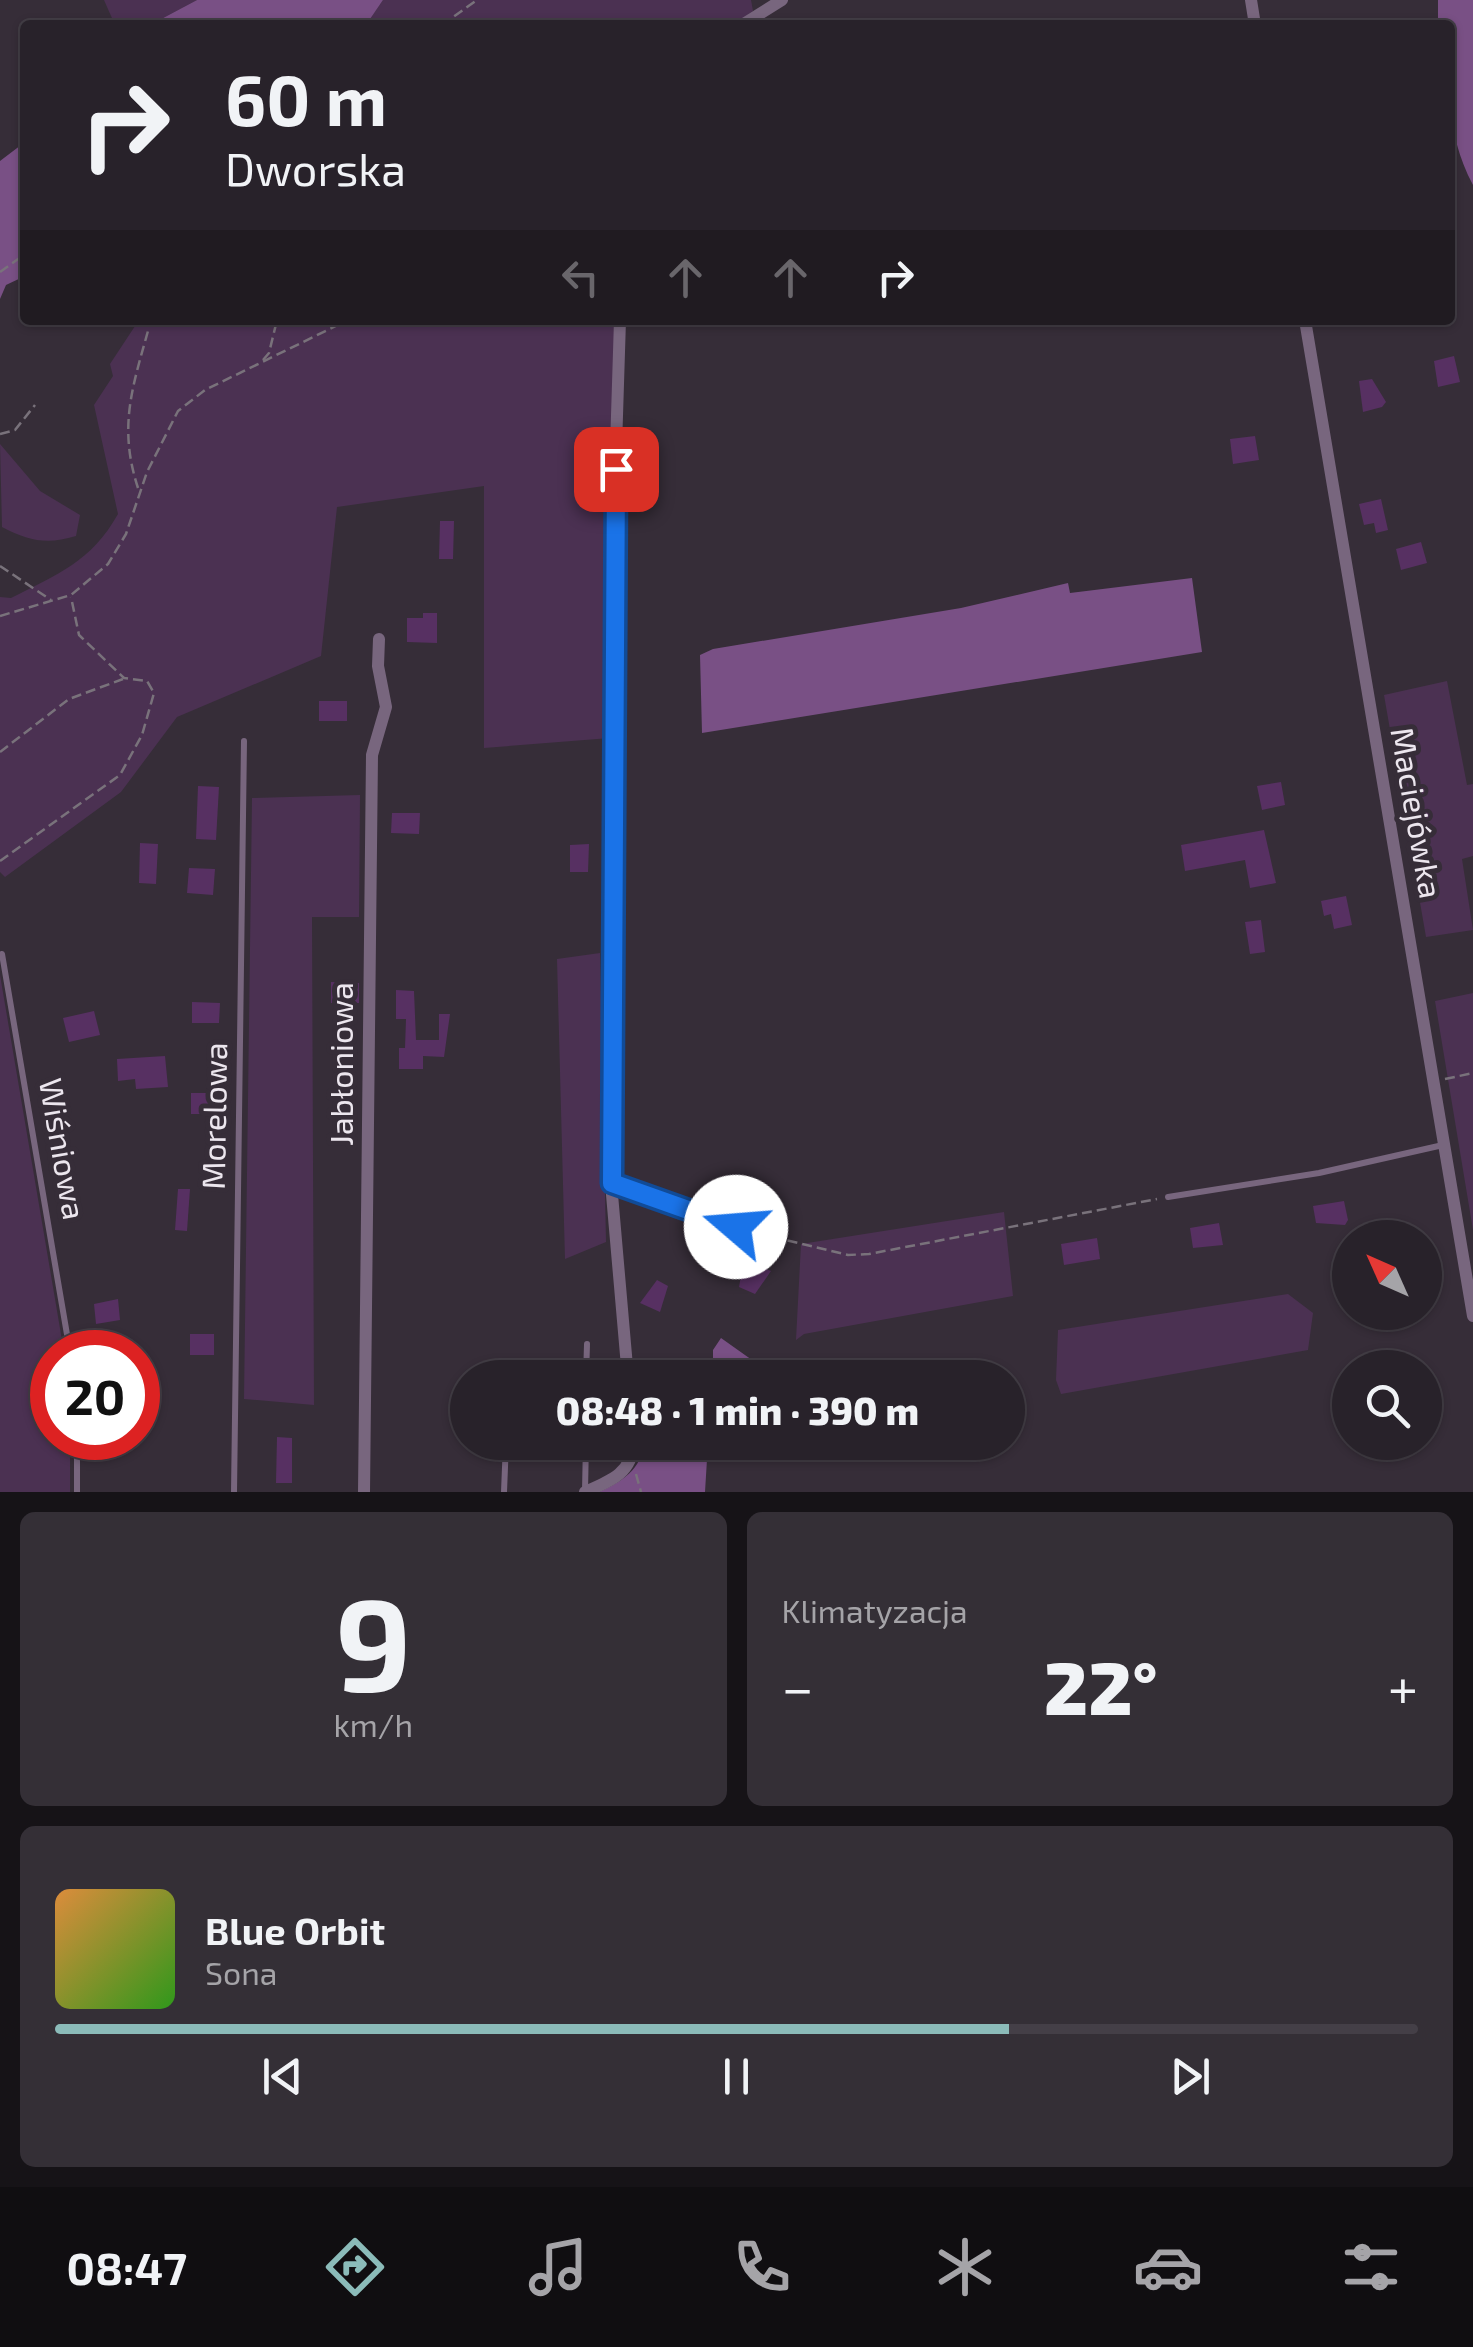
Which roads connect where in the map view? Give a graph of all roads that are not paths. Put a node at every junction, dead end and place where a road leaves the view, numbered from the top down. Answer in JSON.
{"nodes":[{"id":1,"x":782,"y":0,"type":"edge"},
{"id":2,"x":750,"y":20,"type":"edge"},
{"id":3,"x":620,"y":325,"type":"edge"},
{"id":4,"x":1306,"y":325,"type":"edge"},
{"id":5,"x":379,"y":639,"type":"dead end"},
{"id":6,"x":244,"y":741,"type":"dead end"},
{"id":7,"x":2,"y":954,"type":"edge"},
{"id":8,"x":1444,"y":1145,"type":"junction"},
{"id":9,"x":612,"y":1183,"type":"junction"},
{"id":10,"x":1168,"y":1196,"type":"road end"},
{"id":11,"x":764,"y":1234,"type":"road end"},
{"id":12,"x":1473,"y":1316,"type":"edge"},
{"id":13,"x":66,"y":1330,"type":"edge"},
{"id":14,"x":587,"y":1344,"type":"dead end"},
{"id":15,"x":587,"y":1360,"type":"edge"},
{"id":16,"x":627,"y":1360,"type":"edge"},
{"id":17,"x":77,"y":1460,"type":"edge"},
{"id":18,"x":505,"y":1460,"type":"edge"},
{"id":19,"x":586,"y":1460,"type":"edge"},
{"id":20,"x":631,"y":1460,"type":"edge"},
{"id":21,"x":77,"y":1492,"type":"edge"},
{"id":22,"x":234,"y":1492,"type":"edge"},
{"id":23,"x":364,"y":1492,"type":"edge"},
{"id":24,"x":504,"y":1492,"type":"edge"},
{"id":25,"x":585,"y":1492,"type":"edge"}],
"edges":[{"from":1,"to":2,"type":"street"},
{"from":3,"to":9,"type":"street"},
{"from":4,"to":8,"type":"street","name":"Maciejówka"},
{"from":5,"to":23,"type":"street","name":"Jabłoniowa"},
{"from":6,"to":22,"type":"lane","name":"Morelowa"},
{"from":7,"to":13,"type":"lane","name":"Wiśniowa"},
{"from":8,"to":10,"type":"lane"},
{"from":8,"to":12,"type":"street","name":"Maciejówka"},
{"from":9,"to":11,"type":"lane"},
{"from":9,"to":16,"type":"street"},
{"from":14,"to":15,"type":"lane"},
{"from":17,"to":21,"type":"lane"},
{"from":18,"to":24,"type":"lane"},
{"from":19,"to":25,"type":"lane"},
{"from":20,"to":25,"type":"street"}]}
